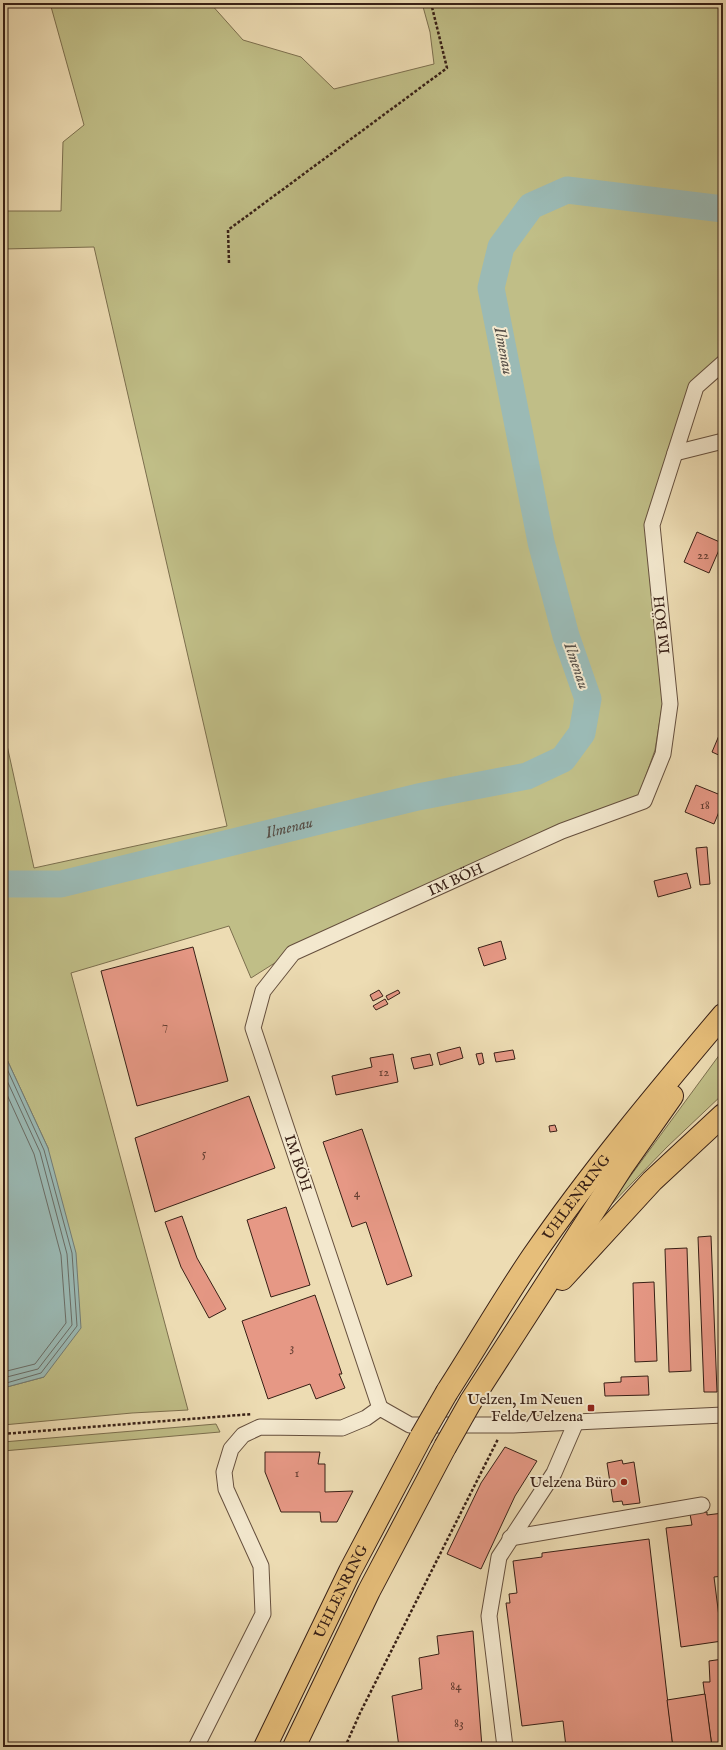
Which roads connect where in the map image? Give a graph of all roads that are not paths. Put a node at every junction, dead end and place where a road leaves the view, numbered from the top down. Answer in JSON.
{"nodes":[{"id":1,"x":723,"y":363,"type":"edge"},
{"id":2,"x":723,"y":441,"type":"edge"},
{"id":3,"x":675,"y":453,"type":"junction"},
{"id":4,"x":723,"y":1015,"type":"edge"},
{"id":5,"x":723,"y":1024,"type":"edge"},
{"id":6,"x":723,"y":1115,"type":"edge"},
{"id":7,"x":493,"y":1364,"type":"junction"},
{"id":8,"x":385,"y":1411,"type":"junction"},
{"id":9,"x":723,"y":1415,"type":"edge"},
{"id":10,"x":576,"y":1422,"type":"junction"},
{"id":11,"x":702,"y":1505,"type":"dead end"},
{"id":12,"x":510,"y":1538,"type":"junction"},
{"id":13,"x":196,"y":1747,"type":"edge"},
{"id":14,"x":265,"y":1747,"type":"edge"},
{"id":15,"x":294,"y":1747,"type":"edge"},
{"id":16,"x":505,"y":1747,"type":"edge"}],
"edges":[{"from":1,"to":3,"type":"street","name":"IM BÖH"},
{"from":2,"to":3,"type":"street"},
{"from":3,"to":8,"type":"street","name":"IM BÖH"},
{"from":4,"to":14,"type":"highway","name":"UHLENRING","bridge":true},
{"from":5,"to":7,"type":"highway"},
{"from":6,"to":7,"type":"highway"},
{"from":7,"to":15,"type":"highway","name":"UHLENRING","bridge":true},
{"from":8,"to":10,"type":"street"},
{"from":8,"to":13,"type":"street"},
{"from":9,"to":10,"type":"street"},
{"from":10,"to":12,"type":"street"},
{"from":11,"to":12,"type":"street"},
{"from":12,"to":16,"type":"street"}]}
